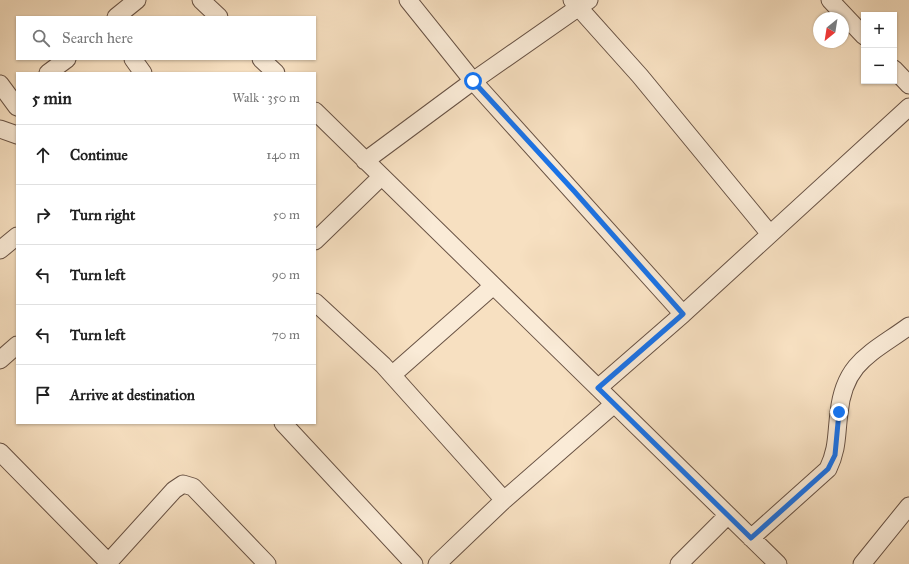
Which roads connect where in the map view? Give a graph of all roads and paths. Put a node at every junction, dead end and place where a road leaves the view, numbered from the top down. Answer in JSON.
{"nodes":[{"id":1,"x":137,"y":0,"type":"edge"},
{"id":2,"x":201,"y":0,"type":"edge"},
{"id":3,"x":408,"y":0,"type":"edge"},
{"id":4,"x":830,"y":0,"type":"edge"},
{"id":5,"x":580,"y":3,"type":"edge"},
{"id":6,"x":117,"y":16,"type":"edge"},
{"id":7,"x":217,"y":16,"type":"edge"},
{"id":8,"x":861,"y":33,"type":"edge"},
{"id":9,"x":65,"y":60,"type":"edge"},
{"id":10,"x":134,"y":60,"type":"edge"},
{"id":11,"x":262,"y":60,"type":"edge"},
{"id":12,"x":49,"y":72,"type":"edge"},
{"id":13,"x":142,"y":72,"type":"edge"},
{"id":14,"x":275,"y":72,"type":"edge"},
{"id":15,"x":473,"y":81,"type":"junction"},
{"id":16,"x":0,"y":84,"type":"edge"},
{"id":17,"x":12,"y":103,"type":"edge"},
{"id":18,"x":909,"y":107,"type":"edge"},
{"id":19,"x":316,"y":113,"type":"edge"},
{"id":20,"x":0,"y":129,"type":"edge"},
{"id":21,"x":16,"y":135,"type":"edge"},
{"id":22,"x":365,"y":161,"type":"junction"},
{"id":23,"x":381,"y":177,"type":"junction"},
{"id":24,"x":770,"y":234,"type":"junction"},
{"id":25,"x":16,"y":237,"type":"edge"},
{"id":26,"x":316,"y":240,"type":"edge"},
{"id":27,"x":0,"y":250,"type":"edge"},
{"id":28,"x":493,"y":286,"type":"junction"},
{"id":29,"x":316,"y":303,"type":"edge"},
{"id":30,"x":683,"y":314,"type":"junction"},
{"id":31,"x":909,"y":326,"type":"edge"},
{"id":32,"x":16,"y":346,"type":"edge"},
{"id":33,"x":0,"y":360,"type":"edge"},
{"id":34,"x":392,"y":375,"type":"junction"},
{"id":35,"x":598,"y":388,"type":"junction"},
{"id":36,"x":614,"y":404,"type":"junction"},
{"id":37,"x":284,"y":424,"type":"edge"},
{"id":38,"x":0,"y":452,"type":"edge"},
{"id":39,"x":504,"y":500,"type":"junction"},
{"id":40,"x":909,"y":506,"type":"edge"},
{"id":41,"x":728,"y":515,"type":"junction"},
{"id":42,"x":751,"y":538,"type":"junction"},
{"id":43,"x":108,"y":564,"type":"edge"},
{"id":44,"x":267,"y":564,"type":"edge"},
{"id":45,"x":414,"y":564,"type":"edge"},
{"id":46,"x":437,"y":564,"type":"edge"},
{"id":47,"x":679,"y":564,"type":"edge"},
{"id":48,"x":778,"y":564,"type":"edge"},
{"id":49,"x":862,"y":564,"type":"edge"}],
"edges":[{"from":1,"to":6,"type":"street"},
{"from":2,"to":7,"type":"street"},
{"from":3,"to":15,"type":"street"},
{"from":4,"to":8,"type":"street"},
{"from":5,"to":15,"type":"street"},
{"from":5,"to":24,"type":"street"},
{"from":9,"to":12,"type":"street"},
{"from":10,"to":13,"type":"street"},
{"from":11,"to":14,"type":"street"},
{"from":15,"to":22,"type":"street"},
{"from":15,"to":30,"type":"street"},
{"from":16,"to":17,"type":"street"},
{"from":18,"to":24,"type":"street"},
{"from":19,"to":22,"type":"street"},
{"from":20,"to":21,"type":"street"},
{"from":22,"to":23,"type":"street"},
{"from":23,"to":26,"type":"street"},
{"from":23,"to":28,"type":"street"},
{"from":24,"to":30,"type":"street"},
{"from":25,"to":27,"type":"street"},
{"from":28,"to":34,"type":"street"},
{"from":28,"to":35,"type":"street"},
{"from":29,"to":34,"type":"street"},
{"from":30,"to":35,"type":"street"},
{"from":31,"to":42,"type":"street"},
{"from":32,"to":33,"type":"street"},
{"from":34,"to":39,"type":"street"},
{"from":35,"to":36,"type":"street"},
{"from":36,"to":39,"type":"street"},
{"from":36,"to":41,"type":"street"},
{"from":37,"to":45,"type":"street"},
{"from":38,"to":43,"type":"street"},
{"from":39,"to":46,"type":"street"},
{"from":40,"to":49,"type":"street"},
{"from":41,"to":42,"type":"street"},
{"from":41,"to":47,"type":"street"},
{"from":42,"to":48,"type":"street"},
{"from":43,"to":44,"type":"street"}]}
